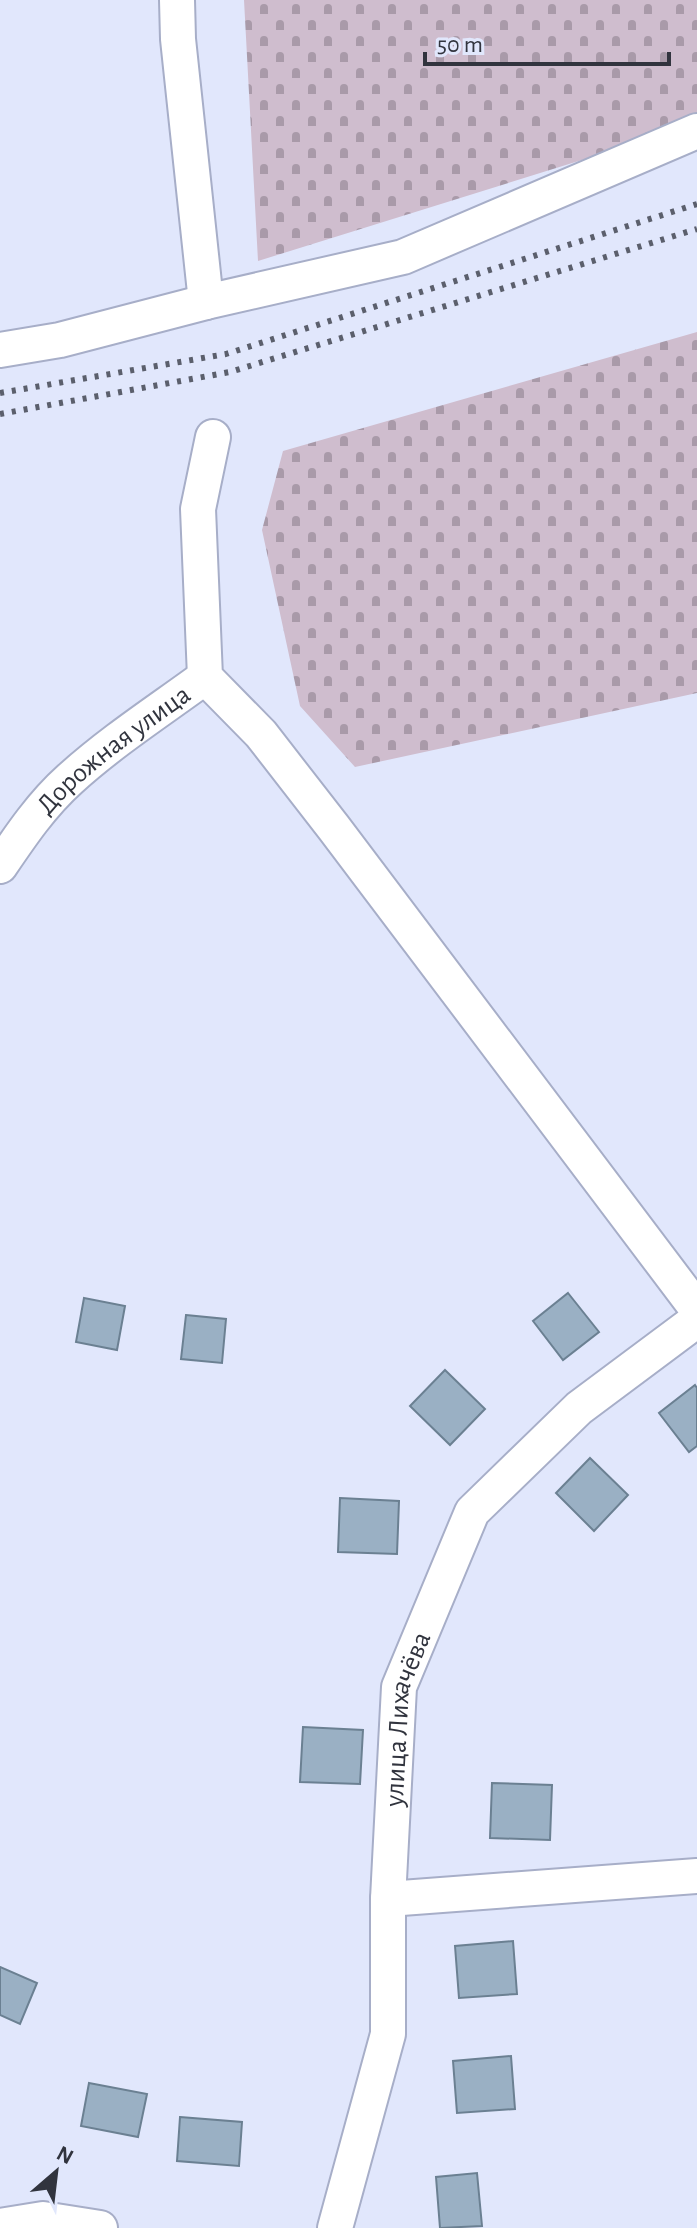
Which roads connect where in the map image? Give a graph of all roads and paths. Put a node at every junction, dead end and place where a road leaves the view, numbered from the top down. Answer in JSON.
{"nodes":[{"id":1,"x":177,"y":0,"type":"edge"},
{"id":2,"x":697,"y":131,"type":"edge"},
{"id":3,"x":206,"y":302,"type":"junction"},
{"id":4,"x":0,"y":350,"type":"edge"},
{"id":5,"x":213,"y":437,"type":"dead end"},
{"id":6,"x":205,"y":677,"type":"junction"},
{"id":7,"x":0,"y":866,"type":"edge"},
{"id":8,"x":697,"y":1309,"type":"edge"},
{"id":9,"x":697,"y":1320,"type":"edge"},
{"id":10,"x":697,"y":1876,"type":"edge"},
{"id":11,"x":388,"y":1899,"type":"junction"},
{"id":12,"x":0,"y":2226,"type":"edge"},
{"id":13,"x":100,"y":2228,"type":"edge"},
{"id":14,"x":335,"y":2228,"type":"edge"}],
"edges":[{"from":1,"to":3,"type":"street"},
{"from":2,"to":3,"type":"street"},
{"from":3,"to":4,"type":"street"},
{"from":5,"to":6,"type":"street"},
{"from":6,"to":7,"type":"street","name":"Дорожная улица"},
{"from":6,"to":8,"type":"street"},
{"from":9,"to":11,"type":"street","name":"улица Лихачёва"},
{"from":10,"to":11,"type":"street"},
{"from":11,"to":14,"type":"street","name":"улица Лихачёва"},
{"from":12,"to":13,"type":"street"}]}
